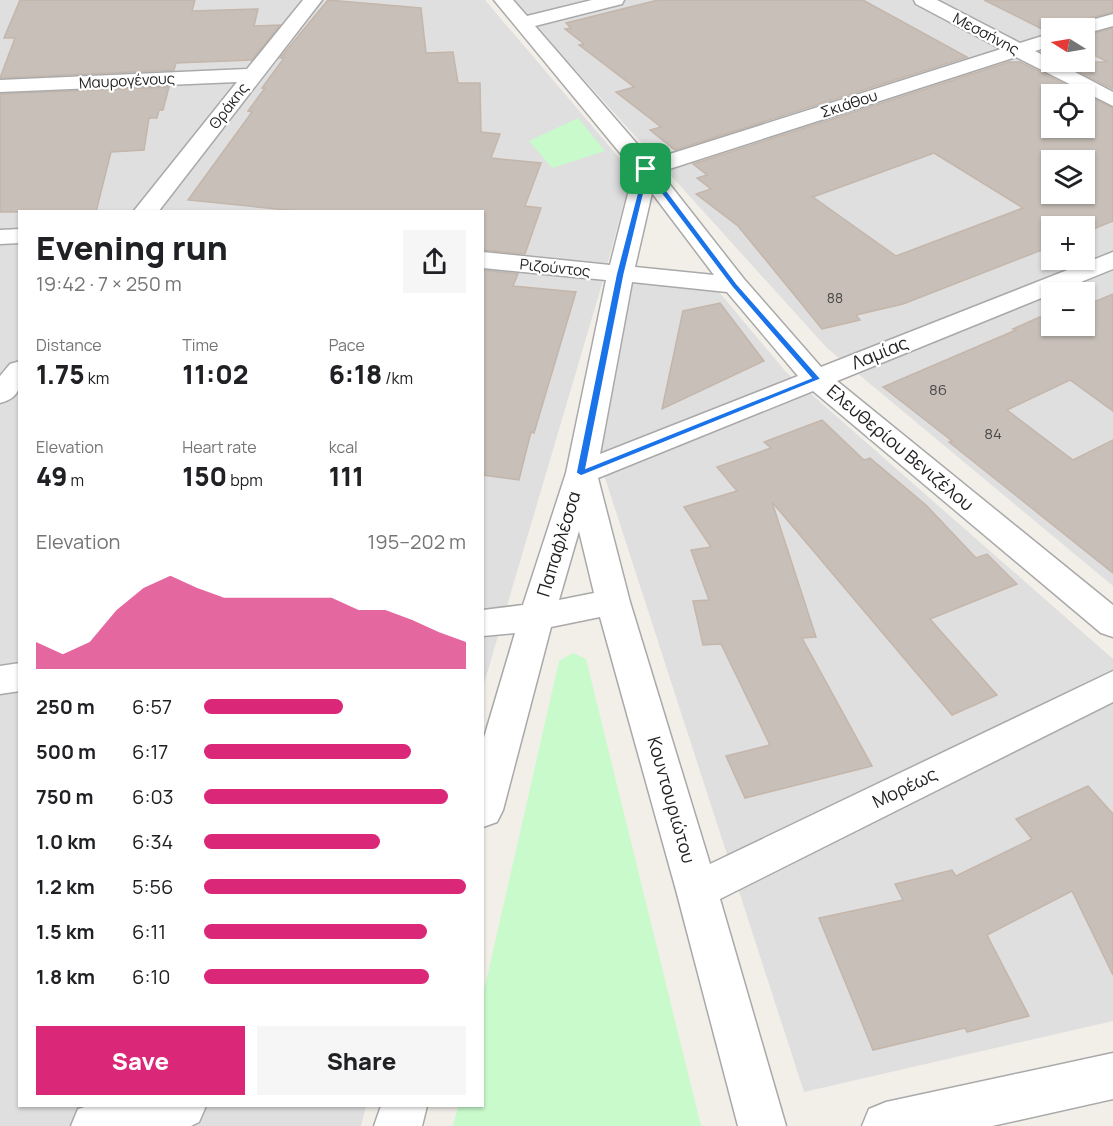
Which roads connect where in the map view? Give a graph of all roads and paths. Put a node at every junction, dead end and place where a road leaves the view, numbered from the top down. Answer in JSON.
{"nodes":[{"id":1,"x":313,"y":0,"type":"edge"},
{"id":2,"x":503,"y":0,"type":"edge"},
{"id":3,"x":615,"y":0,"type":"edge"},
{"id":4,"x":922,"y":0,"type":"edge"},
{"id":5,"x":1113,"y":20,"type":"edge"},
{"id":6,"x":523,"y":23,"type":"junction"},
{"id":7,"x":1095,"y":25,"type":"edge"},
{"id":8,"x":1041,"y":42,"type":"edge"},
{"id":9,"x":1016,"y":50,"type":"junction"},
{"id":10,"x":254,"y":75,"type":"junction"},
{"id":11,"x":0,"y":86,"type":"edge"},
{"id":12,"x":1113,"y":100,"type":"edge"},
{"id":13,"x":646,"y":169,"type":"junction"},
{"id":14,"x":147,"y":210,"type":"edge"},
{"id":15,"x":18,"y":236,"type":"edge"},
{"id":16,"x":0,"y":237,"type":"edge"},
{"id":17,"x":484,"y":260,"type":"edge"},
{"id":18,"x":1113,"y":260,"type":"edge"},
{"id":19,"x":620,"y":275,"type":"junction"},
{"id":20,"x":735,"y":285,"type":"junction"},
{"id":21,"x":18,"y":372,"type":"edge"},
{"id":22,"x":816,"y":379,"type":"junction"},
{"id":23,"x":0,"y":394,"type":"edge"},
{"id":24,"x":581,"y":473,"type":"junction"},
{"id":25,"x":613,"y":602,"type":"junction"},
{"id":26,"x":537,"y":617,"type":"junction"},
{"id":27,"x":484,"y":623,"type":"edge"},
{"id":28,"x":1113,"y":624,"type":"edge"},
{"id":29,"x":1113,"y":685,"type":"edge"},
{"id":30,"x":484,"y":806,"type":"edge"},
{"id":31,"x":697,"y":890,"type":"junction"},
{"id":32,"x":1113,"y":1076,"type":"edge"},
{"id":33,"x":179,"y":1107,"type":"edge"},
{"id":34,"x":404,"y":1107,"type":"edge"},
{"id":35,"x":95,"y":1126,"type":"edge"},
{"id":36,"x":398,"y":1126,"type":"edge"},
{"id":37,"x":762,"y":1126,"type":"edge"},
{"id":38,"x":886,"y":1126,"type":"edge"}],
"edges":[{"from":1,"to":10,"type":"street","name":"Θράκης"},
{"from":2,"to":6,"type":"street","name":"Ελευθερίου Βενιζέλου"},
{"from":3,"to":6,"type":"street"},
{"from":4,"to":9,"type":"street","name":"Μεσσήνης"},
{"from":5,"to":7,"type":"street"},
{"from":6,"to":13,"type":"street","name":"Ελευθερίου Βενιζέλου"},
{"from":8,"to":9,"type":"street","name":"Σκιάθου"},
{"from":9,"to":12,"type":"street","name":"Μεσσήνης"},
{"from":9,"to":13,"type":"street","name":"Σκιάθου"},
{"from":10,"to":11,"type":"street","name":"Μαυρογένους"},
{"from":10,"to":14,"type":"street","name":"Θράκης"},
{"from":13,"to":19,"type":"street","name":"Παπαφλέσσα"},
{"from":13,"to":20,"type":"street","name":"Ελευθερίου Βενιζέλου"},
{"from":15,"to":16,"type":"street"},
{"from":17,"to":19,"type":"street","name":"Ριζούντος"},
{"from":18,"to":22,"type":"street","name":"Λαμίας"},
{"from":19,"to":20,"type":"street","name":"Ριζούντος"},
{"from":19,"to":24,"type":"street","name":"Παπαφλέσσα"},
{"from":20,"to":22,"type":"street","name":"Ελευθερίου Βενιζέλου"},
{"from":21,"to":23,"type":"street"},
{"from":22,"to":24,"type":"street","name":"Λαμίας"},
{"from":22,"to":28,"type":"street","name":"Ελευθερίου Βενιζέλου"},
{"from":24,"to":25,"type":"street","name":"Κουντουριώτου"},
{"from":24,"to":26,"type":"street","name":"Παπαφλέσσα"},
{"from":25,"to":26,"type":"street"},
{"from":25,"to":31,"type":"street","name":"Κουντουριώτου"},
{"from":26,"to":27,"type":"street"},
{"from":26,"to":30,"type":"street","name":"Παπαφλέσσα"},
{"from":29,"to":31,"type":"street","name":"Μορέως"},
{"from":31,"to":37,"type":"street","name":"Κουντουριώτου"},
{"from":32,"to":38,"type":"street"},
{"from":33,"to":35,"type":"street"},
{"from":34,"to":36,"type":"street"}]}
